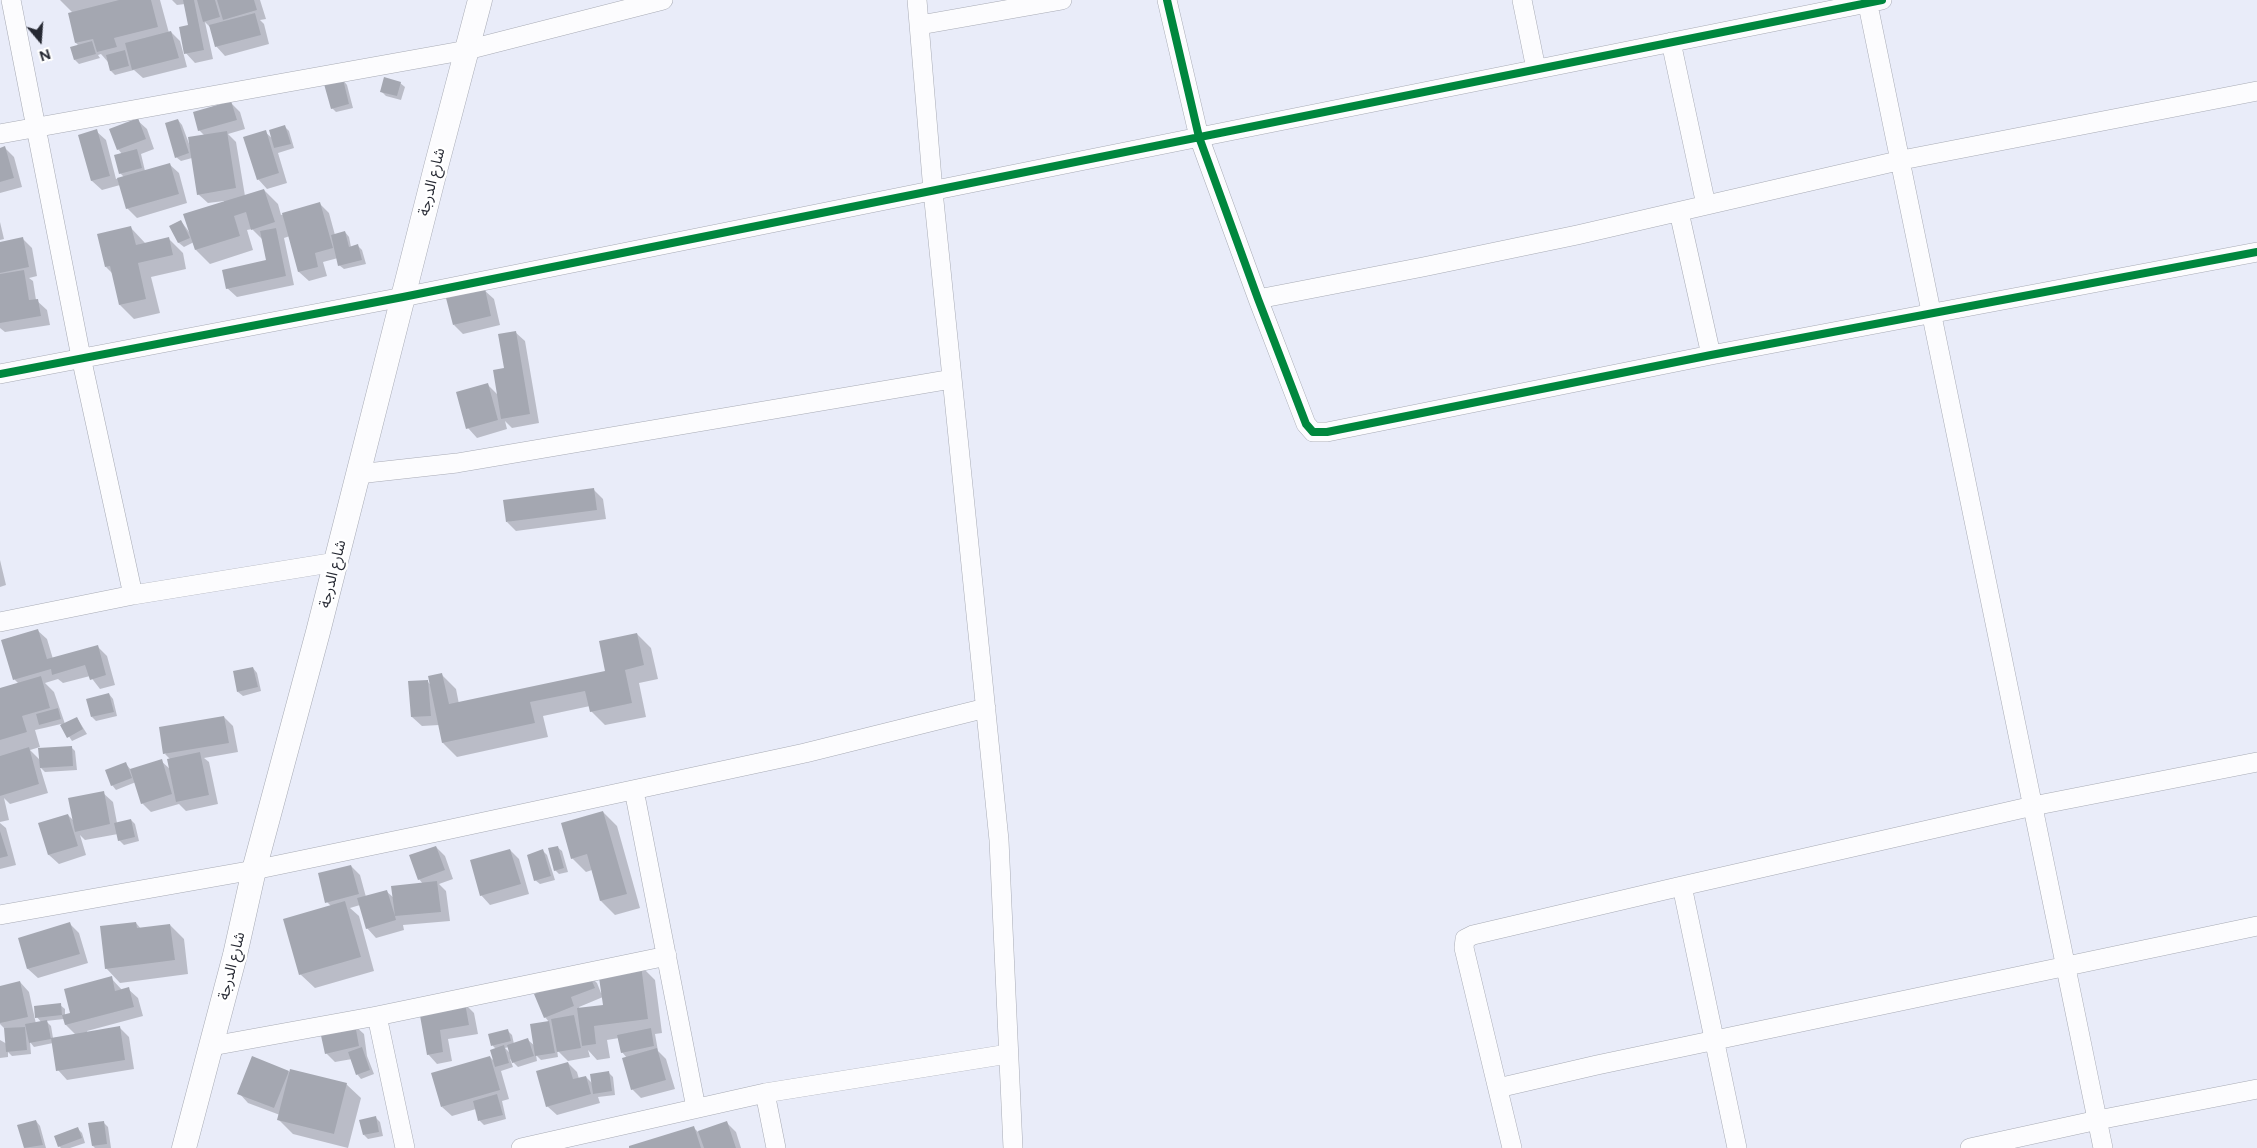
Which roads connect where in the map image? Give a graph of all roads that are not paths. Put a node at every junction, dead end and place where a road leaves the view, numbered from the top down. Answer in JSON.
{"nodes":[{"id":1,"x":11,"y":0,"type":"edge"},
{"id":2,"x":480,"y":0,"type":"edge"},
{"id":3,"x":663,"y":0,"type":"edge"},
{"id":4,"x":917,"y":0,"type":"edge"},
{"id":5,"x":1062,"y":0,"type":"edge"},
{"id":6,"x":1167,"y":0,"type":"edge"},
{"id":7,"x":1522,"y":0,"type":"edge"},
{"id":8,"x":1873,"y":1,"type":"edge"},
{"id":9,"x":920,"y":25,"type":"junction"},
{"id":10,"x":1670,"y":42,"type":"junction"},
{"id":11,"x":467,"y":50,"type":"junction"},
{"id":12,"x":1536,"y":70,"type":"junction"},
{"id":13,"x":2257,"y":91,"type":"edge"},
{"id":14,"x":37,"y":126,"type":"junction"},
{"id":15,"x":0,"y":134,"type":"edge"},
{"id":16,"x":1199,"y":137,"type":"junction"},
{"id":17,"x":1902,"y":160,"type":"junction"},
{"id":18,"x":933,"y":191,"type":"junction"},
{"id":19,"x":1706,"y":205,"type":"junction"},
{"id":20,"x":1679,"y":212,"type":"junction"},
{"id":21,"x":2257,"y":252,"type":"edge"},
{"id":22,"x":403,"y":297,"type":"junction"},
{"id":23,"x":1258,"y":299,"type":"junction"},
{"id":24,"x":1932,"y":314,"type":"junction"},
{"id":25,"x":1711,"y":355,"type":"junction"},
{"id":26,"x":81,"y":357,"type":"junction"},
{"id":27,"x":0,"y":374,"type":"edge"},
{"id":28,"x":952,"y":378,"type":"junction"},
{"id":29,"x":358,"y":474,"type":"junction"},
{"id":30,"x":336,"y":562,"type":"junction"},
{"id":31,"x":133,"y":595,"type":"junction"},
{"id":32,"x":0,"y":622,"type":"edge"},
{"id":33,"x":986,"y":708,"type":"junction"},
{"id":34,"x":2257,"y":762,"type":"edge"},
{"id":35,"x":634,"y":790,"type":"junction"},
{"id":36,"x":2033,"y":806,"type":"junction"},
{"id":37,"x":254,"y":870,"type":"junction"},
{"id":38,"x":1682,"y":886,"type":"junction"},
{"id":39,"x":0,"y":915,"type":"edge"},
{"id":40,"x":2257,"y":926,"type":"edge"},
{"id":41,"x":668,"y":956,"type":"junction"},
{"id":42,"x":2065,"y":966,"type":"junction"},
{"id":43,"x":377,"y":1016,"type":"junction"},
{"id":44,"x":1713,"y":1040,"type":"junction"},
{"id":45,"x":212,"y":1046,"type":"junction"},
{"id":46,"x":1008,"y":1054,"type":"junction"},
{"id":47,"x":1498,"y":1088,"type":"junction"},
{"id":48,"x":2257,"y":1089,"type":"edge"},
{"id":49,"x":765,"y":1093,"type":"junction"},
{"id":50,"x":696,"y":1108,"type":"junction"},
{"id":51,"x":2098,"y":1120,"type":"junction"},
{"id":52,"x":184,"y":1148,"type":"edge"},
{"id":53,"x":405,"y":1148,"type":"edge"},
{"id":54,"x":521,"y":1148,"type":"edge"},
{"id":55,"x":776,"y":1148,"type":"edge"},
{"id":56,"x":1013,"y":1148,"type":"edge"},
{"id":57,"x":1512,"y":1148,"type":"edge"},
{"id":58,"x":1738,"y":1148,"type":"edge"},
{"id":59,"x":1970,"y":1148,"type":"edge"},
{"id":60,"x":2103,"y":1148,"type":"edge"}],
"edges":[{"from":1,"to":14,"type":"street"},
{"from":2,"to":11,"type":"street","name":"شارع الدرجة"},
{"from":3,"to":11,"type":"street"},
{"from":4,"to":9,"type":"street"},
{"from":5,"to":9,"type":"street"},
{"from":6,"to":16,"type":"street"},
{"from":7,"to":12,"type":"street"},
{"from":8,"to":10,"type":"street"},
{"from":8,"to":17,"type":"street"},
{"from":9,"to":18,"type":"street"},
{"from":10,"to":12,"type":"street"},
{"from":10,"to":19,"type":"street"},
{"from":11,"to":14,"type":"street"},
{"from":11,"to":22,"type":"street","name":"شارع الدرجة"},
{"from":12,"to":16,"type":"street"},
{"from":13,"to":17,"type":"street"},
{"from":14,"to":15,"type":"street"},
{"from":14,"to":26,"type":"street"},
{"from":16,"to":18,"type":"street"},
{"from":16,"to":23,"type":"street"},
{"from":17,"to":19,"type":"street"},
{"from":17,"to":24,"type":"street"},
{"from":18,"to":22,"type":"street"},
{"from":18,"to":28,"type":"street"},
{"from":19,"to":20,"type":"street"},
{"from":20,"to":23,"type":"street"},
{"from":20,"to":25,"type":"street"},
{"from":21,"to":24,"type":"street"},
{"from":22,"to":26,"type":"street"},
{"from":22,"to":29,"type":"street","name":"شارع الدرجة"},
{"from":23,"to":25,"type":"street"},
{"from":24,"to":25,"type":"street"},
{"from":24,"to":36,"type":"street"},
{"from":26,"to":27,"type":"street"},
{"from":26,"to":31,"type":"street"},
{"from":28,"to":29,"type":"street"},
{"from":28,"to":33,"type":"street"},
{"from":29,"to":30,"type":"street","name":"شارع الدرجة"},
{"from":30,"to":31,"type":"street"},
{"from":30,"to":37,"type":"street","name":"شارع الدرجة"},
{"from":31,"to":32,"type":"street"},
{"from":33,"to":35,"type":"street"},
{"from":33,"to":46,"type":"street"},
{"from":34,"to":36,"type":"street"},
{"from":35,"to":37,"type":"street"},
{"from":35,"to":41,"type":"street"},
{"from":36,"to":38,"type":"street"},
{"from":36,"to":42,"type":"street"},
{"from":37,"to":39,"type":"street"},
{"from":37,"to":45,"type":"street","name":"شارع الدرجة"},
{"from":38,"to":44,"type":"street"},
{"from":38,"to":47,"type":"street"},
{"from":40,"to":42,"type":"street"},
{"from":41,"to":43,"type":"street"},
{"from":41,"to":50,"type":"street"},
{"from":42,"to":44,"type":"street"},
{"from":42,"to":51,"type":"street"},
{"from":43,"to":45,"type":"street"},
{"from":43,"to":53,"type":"street"},
{"from":44,"to":47,"type":"street"},
{"from":44,"to":58,"type":"street"},
{"from":45,"to":52,"type":"street","name":"شارع الدرجة"},
{"from":46,"to":49,"type":"street"},
{"from":46,"to":56,"type":"street"},
{"from":47,"to":57,"type":"street"},
{"from":48,"to":51,"type":"street"},
{"from":49,"to":50,"type":"street"},
{"from":49,"to":55,"type":"street"},
{"from":50,"to":54,"type":"street"},
{"from":51,"to":59,"type":"street"},
{"from":51,"to":60,"type":"street"}]}
